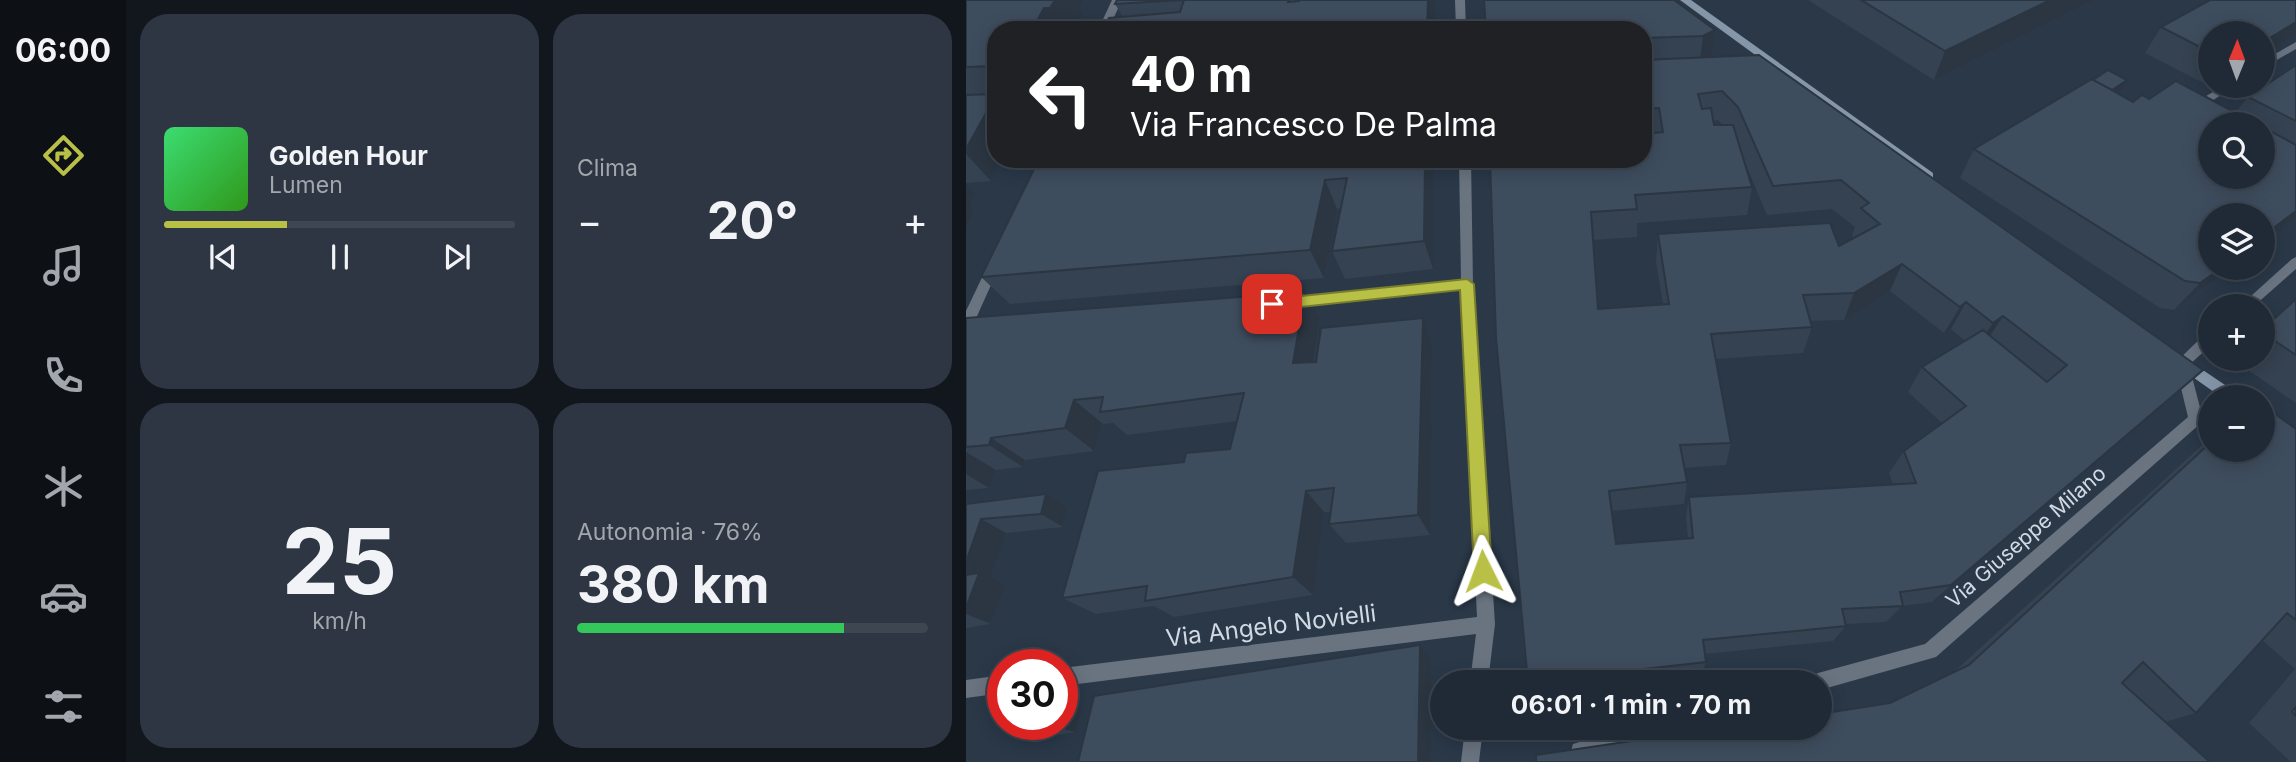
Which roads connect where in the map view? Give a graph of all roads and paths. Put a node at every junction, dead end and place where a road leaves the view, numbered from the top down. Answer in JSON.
{"nodes":[{"id":1,"x":1117,"y":0,"type":"edge"},
{"id":2,"x":1460,"y":0,"type":"edge"},
{"id":3,"x":1685,"y":0,"type":"edge"},
{"id":4,"x":1107,"y":21,"type":"edge"},
{"id":5,"x":1461,"y":21,"type":"edge"},
{"id":6,"x":2296,"y":44,"type":"edge"},
{"id":7,"x":2275,"y":57,"type":"edge"},
{"id":8,"x":1786,"y":71,"type":"junction"},
{"id":9,"x":1760,"y":72,"type":"edge"},
{"id":10,"x":2210,"y":98,"type":"edge"},
{"id":11,"x":2198,"y":121,"type":"edge"},
{"id":12,"x":1465,"y":168,"type":"edge"},
{"id":13,"x":1940,"y":184,"type":"edge"},
{"id":14,"x":999,"y":254,"type":"edge"},
{"id":15,"x":2296,"y":262,"type":"edge"},
{"id":16,"x":1467,"y":284,"type":"junction"},
{"id":17,"x":2260,"y":294,"type":"edge"},
{"id":18,"x":1286,"y":303,"type":"edge"},
{"id":19,"x":966,"y":325,"type":"edge"},
{"id":20,"x":2198,"y":346,"type":"edge"},
{"id":21,"x":2177,"y":359,"type":"junction"},
{"id":22,"x":2215,"y":385,"type":"edge"},
{"id":23,"x":1486,"y":624,"type":"junction"},
{"id":24,"x":1480,"y":670,"type":"edge"},
{"id":25,"x":1078,"y":675,"type":"edge"},
{"id":26,"x":1832,"y":678,"type":"edge"},
{"id":27,"x":987,"y":686,"type":"edge"},
{"id":28,"x":966,"y":689,"type":"edge"},
{"id":29,"x":1473,"y":740,"type":"edge"},
{"id":30,"x":1617,"y":740,"type":"edge"},
{"id":31,"x":1567,"y":754,"type":"edge"},
{"id":32,"x":1470,"y":762,"type":"edge"}],
"edges":[{"from":1,"to":4,"type":"street"},
{"from":2,"to":5,"type":"street"},
{"from":3,"to":8,"type":"street"},
{"from":6,"to":7,"type":"street"},
{"from":8,"to":9,"type":"street"},
{"from":8,"to":13,"type":"street"},
{"from":10,"to":11,"type":"street"},
{"from":12,"to":16,"type":"street"},
{"from":14,"to":19,"type":"street"},
{"from":15,"to":17,"type":"street"},
{"from":16,"to":18,"type":"street"},
{"from":16,"to":23,"type":"street"},
{"from":20,"to":21,"type":"street"},
{"from":21,"to":22,"type":"street"},
{"from":21,"to":26,"type":"street","name":"Via Giuseppe Milano"},
{"from":23,"to":24,"type":"street"},
{"from":23,"to":25,"type":"street","name":"Via Angelo Novielli"},
{"from":27,"to":28,"type":"street"},
{"from":29,"to":32,"type":"street"},
{"from":30,"to":31,"type":"street"}]}
